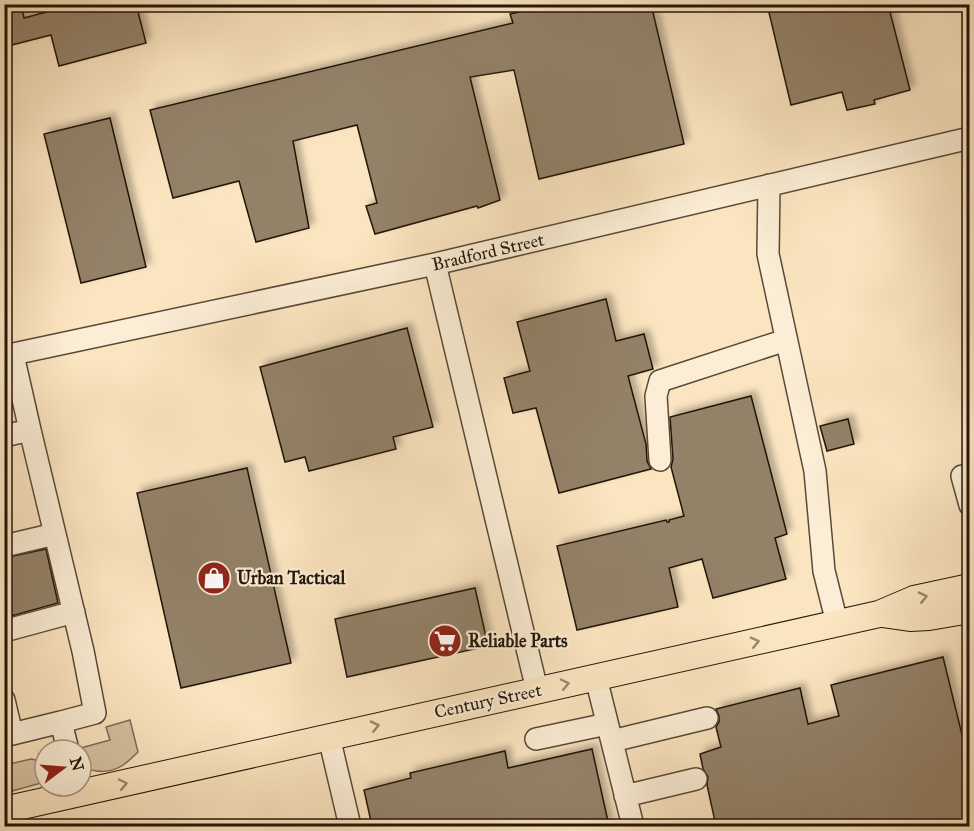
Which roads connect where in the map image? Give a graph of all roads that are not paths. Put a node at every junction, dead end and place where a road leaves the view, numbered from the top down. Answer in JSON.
{"nodes":[{"id":1,"x":969,"y":138,"type":"edge"},
{"id":2,"x":769,"y":185,"type":"junction"},
{"id":3,"x":435,"y":264,"type":"junction"},
{"id":4,"x":786,"y":340,"type":"junction"},
{"id":5,"x":9,"y":356,"type":"edge"},
{"id":6,"x":30,"y":430,"type":"junction"},
{"id":7,"x":4,"y":436,"type":"edge"},
{"id":8,"x":660,"y":460,"type":"dead end"},
{"id":9,"x":962,"y":476,"type":"dead end"},
{"id":10,"x":969,"y":505,"type":"edge"},
{"id":11,"x":55,"y":534,"type":"junction"},
{"id":12,"x":4,"y":546,"type":"edge"},
{"id":13,"x":969,"y":587,"type":"edge"},
{"id":14,"x":969,"y":610,"type":"edge"},
{"id":15,"x":74,"y":612,"type":"junction"},
{"id":16,"x":879,"y":614,"type":"junction"},
{"id":17,"x":837,"y":623,"type":"junction"},
{"id":18,"x":4,"y":631,"type":"edge"},
{"id":19,"x":596,"y":678,"type":"junction"},
{"id":20,"x":537,"y":690,"type":"junction"},
{"id":21,"x":4,"y":700,"type":"edge"},
{"id":22,"x":707,"y":718,"type":"dead end"},
{"id":23,"x":61,"y":722,"type":"junction"},
{"id":24,"x":609,"y":733,"type":"junction"},
{"id":25,"x":8,"y":735,"type":"edge"},
{"id":26,"x":329,"y":737,"type":"junction"},
{"id":27,"x":65,"y":738,"type":"edge"},
{"id":28,"x":536,"y":739,"type":"dead end"},
{"id":29,"x":696,"y":779,"type":"dead end"},
{"id":30,"x":93,"y":787,"type":"edge"},
{"id":31,"x":625,"y":796,"type":"junction"},
{"id":32,"x":48,"y":798,"type":"edge"},
{"id":33,"x":4,"y":810,"type":"edge"},
{"id":34,"x":350,"y":826,"type":"edge"},
{"id":35,"x":633,"y":826,"type":"edge"}],
"edges":[{"from":1,"to":2,"type":"street","name":"Bradford Street"},
{"from":2,"to":3,"type":"street","name":"Bradford Street"},
{"from":2,"to":4,"type":"street"},
{"from":3,"to":5,"type":"street","name":"Bradford Street"},
{"from":3,"to":20,"type":"street"},
{"from":4,"to":8,"type":"street"},
{"from":4,"to":17,"type":"street"},
{"from":5,"to":6,"type":"street"},
{"from":6,"to":7,"type":"street"},
{"from":6,"to":11,"type":"street"},
{"from":9,"to":10,"type":"street"},
{"from":11,"to":12,"type":"street"},
{"from":11,"to":15,"type":"street"},
{"from":16,"to":13,"type":"main road","name":"Century Street","one_way":true},
{"from":14,"to":16,"type":"main road"},
{"from":15,"to":18,"type":"street"},
{"from":15,"to":23,"type":"street"},
{"from":16,"to":17,"type":"main road","name":"Century Street"},
{"from":19,"to":17,"type":"main road","name":"Century Street","one_way":true},
{"from":20,"to":19,"type":"main road","name":"Century Street","one_way":true},
{"from":19,"to":24,"type":"street"},
{"from":26,"to":20,"type":"main road","name":"Century Street","one_way":true},
{"from":21,"to":25,"type":"street"},
{"from":22,"to":24,"type":"street"},
{"from":23,"to":25,"type":"street"},
{"from":23,"to":27,"type":"street"},
{"from":24,"to":28,"type":"street"},
{"from":24,"to":31,"type":"street"},
{"from":30,"to":26,"type":"main road","name":"Century Street","one_way":true},
{"from":26,"to":34,"type":"street"},
{"from":29,"to":31,"type":"street"},
{"from":31,"to":35,"type":"street"},
{"from":32,"to":33,"type":"main road","name":"Century Street"}]}
